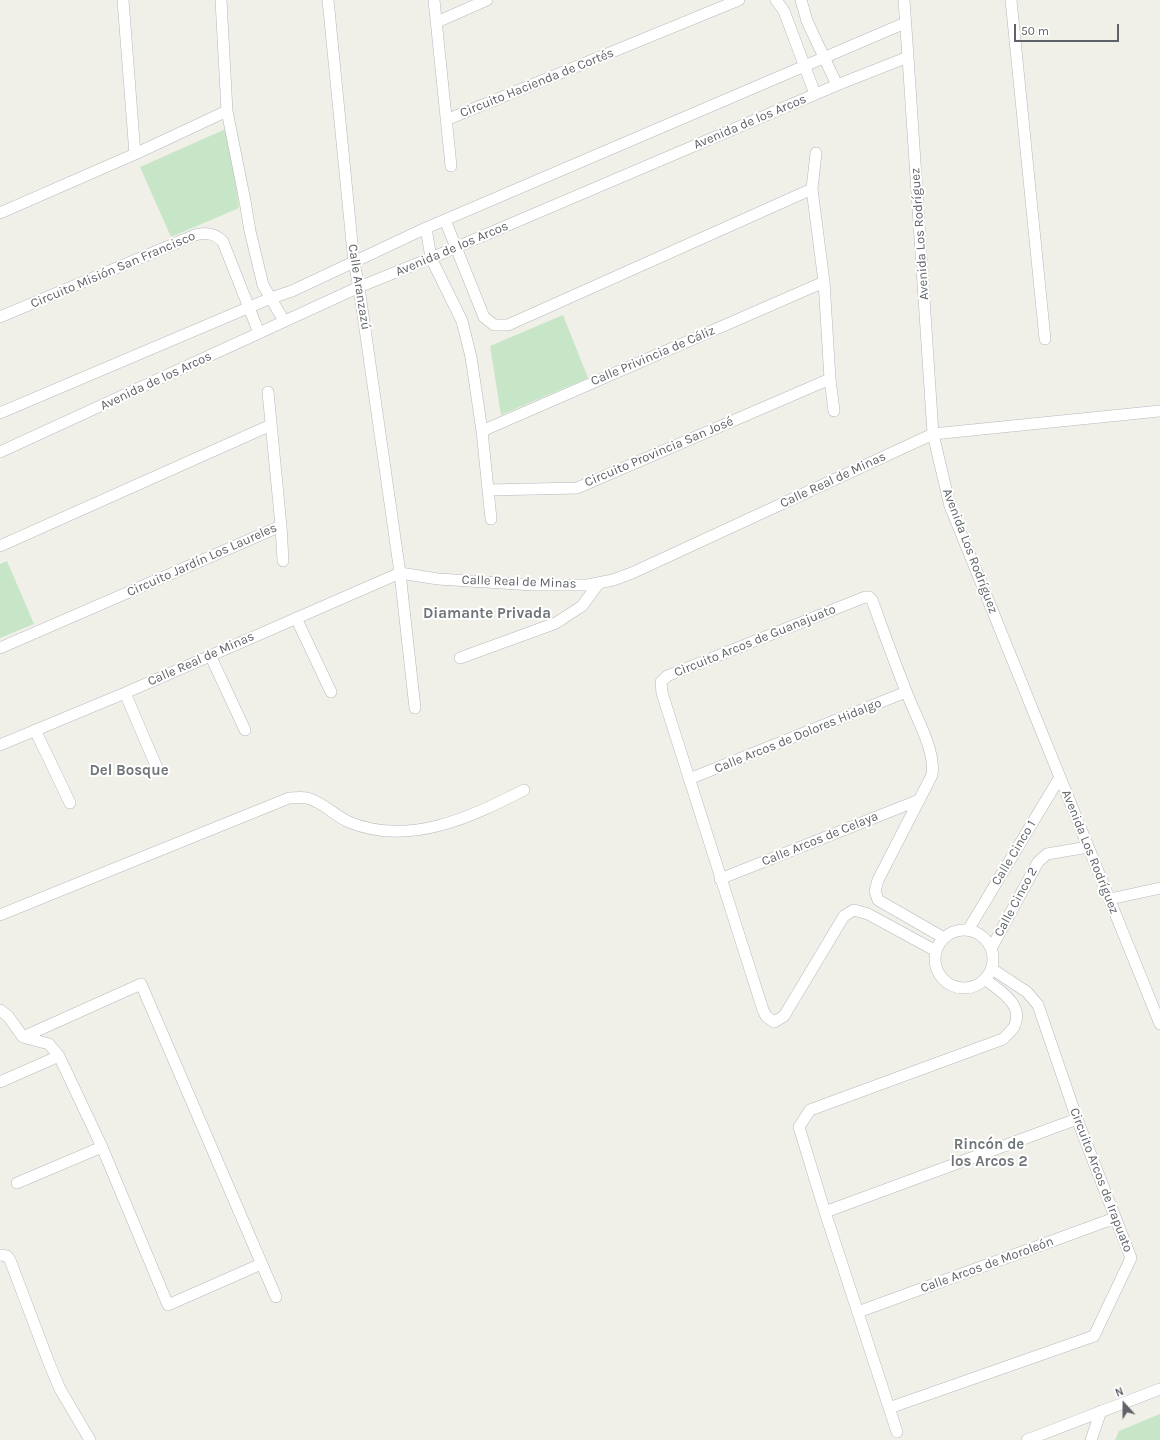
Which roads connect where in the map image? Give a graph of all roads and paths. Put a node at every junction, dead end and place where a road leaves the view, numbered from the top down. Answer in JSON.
{"nodes":[{"id":1,"x":123,"y":0,"type":"edge"},
{"id":2,"x":221,"y":0,"type":"edge"},
{"id":3,"x":328,"y":0,"type":"edge"},
{"id":4,"x":434,"y":0,"type":"edge"},
{"id":5,"x":487,"y":0,"type":"edge"},
{"id":6,"x":739,"y":0,"type":"edge"},
{"id":7,"x":776,"y":0,"type":"edge"},
{"id":8,"x":801,"y":0,"type":"edge"},
{"id":9,"x":904,"y":0,"type":"edge"},
{"id":10,"x":1011,"y":0,"type":"edge"},
{"id":11,"x":437,"y":22,"type":"junction"},
{"id":12,"x":905,"y":22,"type":"junction"},
{"id":13,"x":908,"y":57,"type":"junction"},
{"id":14,"x":824,"y":58,"type":"junction"},
{"id":15,"x":805,"y":67,"type":"junction"},
{"id":16,"x":838,"y":85,"type":"junction"},
{"id":17,"x":815,"y":94,"type":"junction"},
{"id":18,"x":227,"y":111,"type":"junction"},
{"id":19,"x":446,"y":120,"type":"junction"},
{"id":20,"x":816,"y":153,"type":"dead end"},
{"id":21,"x":135,"y":154,"type":"junction"},
{"id":22,"x":451,"y":166,"type":"dead end"},
{"id":23,"x":812,"y":189,"type":"junction"},
{"id":24,"x":0,"y":213,"type":"edge"},
{"id":25,"x":445,"y":220,"type":"junction"},
{"id":26,"x":426,"y":228,"type":"junction"},
{"id":27,"x":456,"y":247,"type":"junction"},
{"id":28,"x":431,"y":258,"type":"junction"},
{"id":29,"x":354,"y":263,"type":"junction"},
{"id":30,"x":824,"y":282,"type":"junction"},
{"id":31,"x":359,"y":287,"type":"junction"},
{"id":32,"x":271,"y":298,"type":"junction"},
{"id":33,"x":248,"y":307,"type":"junction"},
{"id":34,"x":0,"y":317,"type":"edge"},
{"id":35,"x":284,"y":321,"type":"junction"},
{"id":36,"x":260,"y":333,"type":"junction"},
{"id":37,"x":1045,"y":339,"type":"dead end"},
{"id":38,"x":830,"y":379,"type":"junction"},
{"id":39,"x":268,"y":392,"type":"dead end"},
{"id":40,"x":834,"y":411,"type":"dead end"},
{"id":41,"x":1160,"y":411,"type":"edge"},
{"id":42,"x":0,"y":413,"type":"edge"},
{"id":43,"x":271,"y":425,"type":"junction"},
{"id":44,"x":482,"y":430,"type":"junction"},
{"id":45,"x":933,"y":434,"type":"junction"},
{"id":46,"x":0,"y":452,"type":"edge"},
{"id":47,"x":489,"y":490,"type":"junction"},
{"id":48,"x":491,"y":519,"type":"dead end"},
{"id":49,"x":281,"y":526,"type":"junction"},
{"id":50,"x":0,"y":546,"type":"edge"},
{"id":51,"x":283,"y":561,"type":"dead end"},
{"id":52,"x":400,"y":573,"type":"junction"},
{"id":53,"x":598,"y":583,"type":"junction"},
{"id":54,"x":296,"y":618,"type":"junction"},
{"id":55,"x":0,"y":648,"type":"edge"},
{"id":56,"x":210,"y":655,"type":"junction"},
{"id":57,"x":460,"y":658,"type":"dead end"},
{"id":58,"x":331,"y":692,"type":"dead end"},
{"id":59,"x":906,"y":692,"type":"junction"},
{"id":60,"x":124,"y":693,"type":"junction"},
{"id":61,"x":415,"y":708,"type":"dead end"},
{"id":62,"x":35,"y":730,"type":"junction"},
{"id":63,"x":245,"y":730,"type":"dead end"},
{"id":64,"x":0,"y":745,"type":"edge"},
{"id":65,"x":157,"y":768,"type":"dead end"},
{"id":66,"x":1060,"y":777,"type":"junction"},
{"id":67,"x":689,"y":779,"type":"junction"},
{"id":68,"x":524,"y":790,"type":"dead end"},
{"id":69,"x":919,"y":800,"type":"junction"},
{"id":70,"x":70,"y":803,"type":"dead end"},
{"id":71,"x":1088,"y":846,"type":"junction"},
{"id":72,"x":720,"y":879,"type":"junction"},
{"id":73,"x":1160,"y":888,"type":"edge"},
{"id":74,"x":1110,"y":899,"type":"junction"},
{"id":75,"x":0,"y":915,"type":"edge"},
{"id":76,"x":968,"y":930,"type":"junction"},
{"id":77,"x":944,"y":938,"type":"junction"},
{"id":78,"x":992,"y":947,"type":"junction"},
{"id":79,"x":936,"y":951,"type":"junction"},
{"id":80,"x":992,"y":968,"type":"junction"},
{"id":81,"x":986,"y":980,"type":"junction"},
{"id":82,"x":0,"y":1010,"type":"edge"},
{"id":83,"x":1160,"y":1024,"type":"edge"},
{"id":84,"x":23,"y":1037,"type":"junction"},
{"id":85,"x":59,"y":1056,"type":"junction"},
{"id":86,"x":0,"y":1082,"type":"edge"},
{"id":87,"x":1077,"y":1119,"type":"junction"},
{"id":88,"x":102,"y":1146,"type":"junction"},
{"id":89,"x":18,"y":1183,"type":"dead end"},
{"id":90,"x":825,"y":1212,"type":"junction"},
{"id":91,"x":1115,"y":1218,"type":"junction"},
{"id":92,"x":3,"y":1256,"type":"edge"},
{"id":93,"x":261,"y":1264,"type":"junction"},
{"id":94,"x":276,"y":1298,"type":"dead end"},
{"id":95,"x":858,"y":1312,"type":"junction"},
{"id":96,"x":1160,"y":1389,"type":"edge"},
{"id":97,"x":888,"y":1408,"type":"junction"},
{"id":98,"x":1101,"y":1412,"type":"junction"},
{"id":99,"x":897,"y":1432,"type":"dead end"},
{"id":100,"x":90,"y":1440,"type":"edge"},
{"id":101,"x":1027,"y":1440,"type":"edge"},
{"id":102,"x":1091,"y":1440,"type":"edge"}],
"edges":[{"from":1,"to":21,"type":"street"},
{"from":2,"to":18,"type":"street"},
{"from":3,"to":29,"type":"street","name":"Calle Aranzazú"},
{"from":4,"to":11,"type":"street","name":"Circuito Hacienda de Cortés"},
{"from":5,"to":11,"type":"street"},
{"from":6,"to":19,"type":"street","name":"Circuito Hacienda de Cortés"},
{"from":7,"to":15,"type":"street"},
{"from":8,"to":14,"type":"street"},
{"from":9,"to":12,"type":"street","name":"Avenida Los Rodríguez"},
{"from":10,"to":37,"type":"street"},
{"from":11,"to":19,"type":"street","name":"Circuito Hacienda de Cortés"},
{"from":12,"to":13,"type":"street","name":"Avenida Los Rodríguez"},
{"from":12,"to":14,"type":"street","name":"Avenida de los Arcos"},
{"from":13,"to":16,"type":"street","name":"Avenida de los Arcos"},
{"from":13,"to":45,"type":"street","name":"Avenida Los Rodríguez"},
{"from":14,"to":15,"type":"street","name":"Avenida de los Arcos"},
{"from":14,"to":16,"type":"street"},
{"from":15,"to":17,"type":"street"},
{"from":15,"to":25,"type":"street","name":"Avenida de los Arcos"},
{"from":16,"to":17,"type":"street","name":"Avenida de los Arcos"},
{"from":17,"to":27,"type":"street","name":"Avenida de los Arcos"},
{"from":18,"to":21,"type":"street"},
{"from":18,"to":32,"type":"street"},
{"from":19,"to":22,"type":"street"},
{"from":20,"to":23,"type":"street"},
{"from":21,"to":24,"type":"street"},
{"from":23,"to":27,"type":"street"},
{"from":23,"to":30,"type":"street"},
{"from":25,"to":26,"type":"street","name":"Avenida de los Arcos"},
{"from":25,"to":27,"type":"street"},
{"from":26,"to":28,"type":"street"},
{"from":26,"to":29,"type":"street","name":"Avenida de los Arcos"},
{"from":27,"to":28,"type":"street","name":"Avenida de los Arcos"},
{"from":28,"to":31,"type":"street","name":"Avenida de los Arcos"},
{"from":28,"to":44,"type":"street"},
{"from":29,"to":31,"type":"street","name":"Calle Aranzazú"},
{"from":29,"to":32,"type":"street","name":"Avenida de los Arcos"},
{"from":30,"to":38,"type":"street"},
{"from":30,"to":44,"type":"street","name":"Calle Privincia de Cáliz"},
{"from":31,"to":35,"type":"street","name":"Avenida de los Arcos"},
{"from":31,"to":52,"type":"street","name":"Calle Aranzazú"},
{"from":32,"to":33,"type":"street","name":"Avenida de los Arcos"},
{"from":32,"to":35,"type":"street"},
{"from":33,"to":34,"type":"street","name":"Circuito Misión San Francisco"},
{"from":33,"to":36,"type":"street","name":"Circuito Misión San Francisco"},
{"from":33,"to":42,"type":"street","name":"Avenida de los Arcos"},
{"from":35,"to":36,"type":"street","name":"Avenida de los Arcos"},
{"from":36,"to":46,"type":"street","name":"Avenida de los Arcos"},
{"from":38,"to":40,"type":"street"},
{"from":38,"to":47,"type":"street","name":"Circuito Provincia San José"},
{"from":39,"to":43,"type":"street","name":"Circuito Jardín Los Laureles"},
{"from":41,"to":45,"type":"street","name":"Calle Real de Minas"},
{"from":43,"to":49,"type":"street","name":"Circuito Jardín Los Laureles"},
{"from":43,"to":50,"type":"street"},
{"from":44,"to":47,"type":"street"},
{"from":45,"to":53,"type":"street","name":"Calle Real de Minas"},
{"from":45,"to":66,"type":"street","name":"Avenida Los Rodríguez"},
{"from":47,"to":48,"type":"street"},
{"from":49,"to":51,"type":"street"},
{"from":49,"to":55,"type":"street","name":"Circuito Jardín Los Laureles"},
{"from":52,"to":53,"type":"street","name":"Calle Real de Minas"},
{"from":52,"to":54,"type":"street","name":"Calle Real de Minas"},
{"from":52,"to":61,"type":"street","name":"Calle Aranzazú"},
{"from":53,"to":57,"type":"street"},
{"from":54,"to":56,"type":"street","name":"Calle Real de Minas"},
{"from":54,"to":58,"type":"street"},
{"from":56,"to":60,"type":"street","name":"Calle Real de Minas"},
{"from":56,"to":63,"type":"street"},
{"from":59,"to":67,"type":"street","name":"Calle Arcos de Dolores Hidalgo"},
{"from":59,"to":67,"type":"street","name":"Circuito Arcos de Guanajuato"},
{"from":59,"to":69,"type":"street","name":"Circuito Arcos de Guanajuato"},
{"from":60,"to":62,"type":"street","name":"Calle Real de Minas"},
{"from":60,"to":65,"type":"street"},
{"from":62,"to":64,"type":"street","name":"Calle Real de Minas"},
{"from":62,"to":70,"type":"street"},
{"from":66,"to":71,"type":"street","name":"Avenida Los Rodríguez"},
{"from":66,"to":76,"type":"street","name":"Calle Cinco 1"},
{"from":67,"to":72,"type":"street","name":"Circuito Arcos de Guanajuato"},
{"from":68,"to":75,"type":"street"},
{"from":69,"to":72,"type":"street","name":"Calle Arcos de Celaya"},
{"from":69,"to":77,"type":"street","name":"Circuito Arcos de Guanajuato"},
{"from":71,"to":74,"type":"street","name":"Avenida Los Rodríguez"},
{"from":71,"to":78,"type":"street","name":"Calle Cinco 2"},
{"from":72,"to":79,"type":"street","name":"Circuito Arcos de Guanajuato"},
{"from":73,"to":74,"type":"street"},
{"from":74,"to":83,"type":"street","name":"Avenida Los Rodríguez"},
{"from":76,"to":77,"type":"street"},
{"from":76,"to":78,"type":"street"},
{"from":77,"to":79,"type":"street"},
{"from":78,"to":80,"type":"street"},
{"from":79,"to":81,"type":"street"},
{"from":80,"to":81,"type":"street"},
{"from":80,"to":87,"type":"street","name":"Circuito Arcos de Irapuato"},
{"from":81,"to":90,"type":"street"},
{"from":82,"to":84,"type":"street"},
{"from":84,"to":85,"type":"street"},
{"from":84,"to":93,"type":"street"},
{"from":85,"to":86,"type":"street"},
{"from":85,"to":88,"type":"street"},
{"from":87,"to":90,"type":"street"},
{"from":87,"to":91,"type":"street","name":"Circuito Arcos de Irapuato"},
{"from":88,"to":89,"type":"street"},
{"from":88,"to":93,"type":"street"},
{"from":90,"to":95,"type":"street"},
{"from":91,"to":95,"type":"street","name":"Calle Arcos de Moroleón"},
{"from":91,"to":97,"type":"street","name":"Circuito Arcos de Irapuato"},
{"from":92,"to":100,"type":"street"},
{"from":93,"to":94,"type":"street"},
{"from":95,"to":97,"type":"street"},
{"from":96,"to":98,"type":"street"},
{"from":97,"to":99,"type":"street"},
{"from":98,"to":101,"type":"street"},
{"from":98,"to":102,"type":"street"}]}
